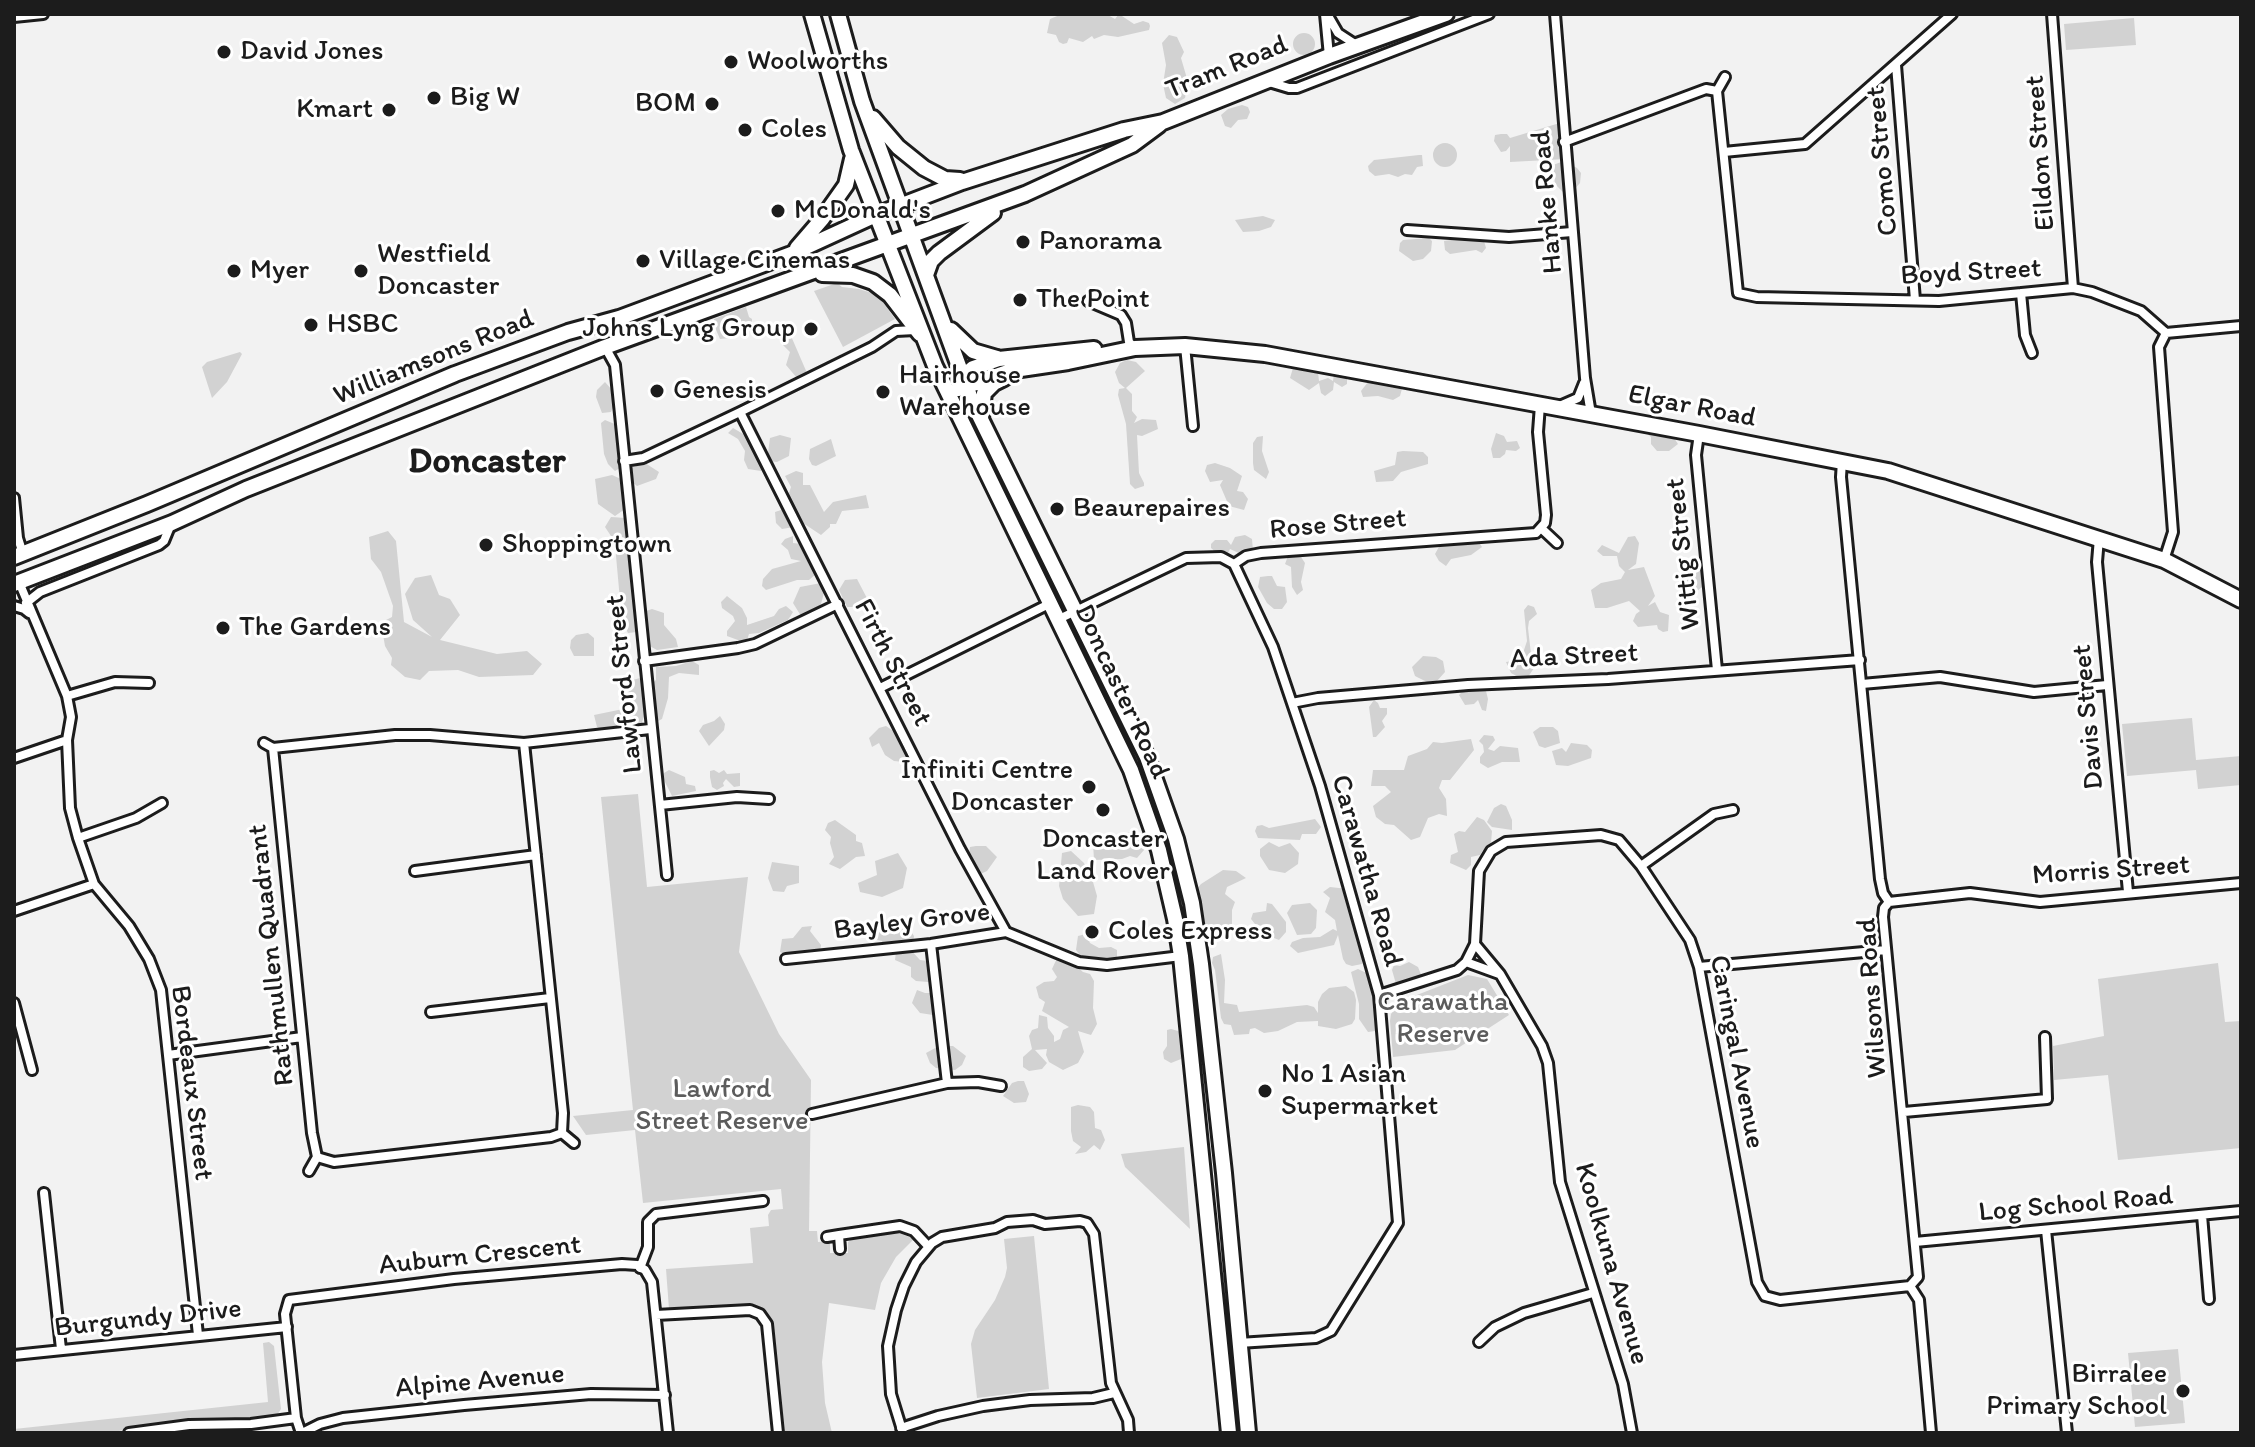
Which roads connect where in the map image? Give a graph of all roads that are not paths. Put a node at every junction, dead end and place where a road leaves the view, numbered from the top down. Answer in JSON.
{"nodes":[{"id":1,"x":43,"y":14,"type":"edge"},
{"id":2,"x":812,"y":14,"type":"edge"},
{"id":3,"x":838,"y":14,"type":"edge"},
{"id":4,"x":1326,"y":14,"type":"edge"},
{"id":5,"x":1446,"y":14,"type":"edge"},
{"id":6,"x":1489,"y":14,"type":"edge"},
{"id":7,"x":1952,"y":14,"type":"edge"},
{"id":8,"x":2052,"y":14,"type":"edge"},
{"id":9,"x":14,"y":17,"type":"edge"},
{"id":10,"x":1554,"y":17,"type":"edge"},
{"id":11,"x":1358,"y":46,"type":"junction"},
{"id":12,"x":1329,"y":56,"type":"junction"},
{"id":13,"x":1896,"y":65,"type":"junction"},
{"id":14,"x":1725,"y":77,"type":"dead end"},
{"id":15,"x":1264,"y":81,"type":"junction"},
{"id":16,"x":1717,"y":91,"type":"junction"},
{"id":17,"x":862,"y":101,"type":"junction"},
{"id":18,"x":1163,"y":122,"type":"junction"},
{"id":19,"x":1564,"y":142,"type":"junction"},
{"id":20,"x":851,"y":150,"type":"junction"},
{"id":21,"x":1724,"y":152,"type":"junction"},
{"id":22,"x":971,"y":179,"type":"junction"},
{"id":23,"x":1025,"y":194,"type":"junction"},
{"id":24,"x":900,"y":206,"type":"junction"},
{"id":25,"x":876,"y":215,"type":"junction"},
{"id":26,"x":1407,"y":230,"type":"dead end"},
{"id":27,"x":1572,"y":232,"type":"junction"},
{"id":28,"x":912,"y":236,"type":"junction"},
{"id":29,"x":888,"y":245,"type":"junction"},
{"id":30,"x":791,"y":254,"type":"junction"},
{"id":31,"x":926,"y":275,"type":"junction"},
{"id":32,"x":800,"y":277,"type":"junction"},
{"id":33,"x":2073,"y":288,"type":"junction"},
{"id":34,"x":2021,"y":293,"type":"junction"},
{"id":35,"x":1915,"y":300,"type":"junction"},
{"id":36,"x":1088,"y":301,"type":"dead end"},
{"id":37,"x":942,"y":317,"type":"junction"},
{"id":38,"x":2241,"y":326,"type":"edge"},
{"id":39,"x":2166,"y":333,"type":"junction"},
{"id":40,"x":921,"y":335,"type":"junction"},
{"id":41,"x":1124,"y":346,"type":"junction"},
{"id":42,"x":1185,"y":346,"type":"junction"},
{"id":43,"x":605,"y":347,"type":"junction"},
{"id":44,"x":2032,"y":353,"type":"dead end"},
{"id":45,"x":1005,"y":358,"type":"junction"},
{"id":46,"x":1034,"y":366,"type":"junction"},
{"id":47,"x":1585,"y":378,"type":"junction"},
{"id":48,"x":965,"y":380,"type":"junction"},
{"id":49,"x":948,"y":393,"type":"junction"},
{"id":50,"x":1540,"y":405,"type":"junction"},
{"id":51,"x":1555,"y":408,"type":"junction"},
{"id":52,"x":740,"y":412,"type":"junction"},
{"id":53,"x":1591,"y":414,"type":"junction"},
{"id":54,"x":981,"y":422,"type":"junction"},
{"id":55,"x":1193,"y":426,"type":"dead end"},
{"id":56,"x":1699,"y":434,"type":"junction"},
{"id":57,"x":624,"y":461,"type":"junction"},
{"id":58,"x":1842,"y":461,"type":"junction"},
{"id":59,"x":14,"y":498,"type":"edge"},
{"id":60,"x":172,"y":523,"type":"junction"},
{"id":61,"x":1541,"y":528,"type":"junction"},
{"id":62,"x":2099,"y":538,"type":"junction"},
{"id":63,"x":1557,"y":543,"type":"dead end"},
{"id":64,"x":19,"y":555,"type":"edge"},
{"id":65,"x":2164,"y":560,"type":"junction"},
{"id":66,"x":1234,"y":564,"type":"junction"},
{"id":67,"x":16,"y":583,"type":"edge"},
{"id":68,"x":1067,"y":594,"type":"junction"},
{"id":69,"x":2241,"y":600,"type":"edge"},
{"id":70,"x":26,"y":603,"type":"junction"},
{"id":71,"x":1051,"y":603,"type":"junction"},
{"id":72,"x":838,"y":604,"type":"junction"},
{"id":73,"x":14,"y":606,"type":"edge"},
{"id":74,"x":1076,"y":611,"type":"junction"},
{"id":75,"x":32,"y":617,"type":"junction"},
{"id":76,"x":1059,"y":619,"type":"junction"},
{"id":77,"x":1860,"y":660,"type":"junction"},
{"id":78,"x":644,"y":661,"type":"junction"},
{"id":79,"x":1717,"y":670,"type":"junction"},
{"id":80,"x":149,"y":683,"type":"dead end"},
{"id":81,"x":1862,"y":684,"type":"junction"},
{"id":82,"x":2107,"y":685,"type":"junction"},
{"id":83,"x":880,"y":688,"type":"junction"},
{"id":84,"x":67,"y":696,"type":"junction"},
{"id":85,"x":1292,"y":703,"type":"junction"},
{"id":86,"x":650,"y":729,"type":"junction"},
{"id":87,"x":67,"y":740,"type":"junction"},
{"id":88,"x":264,"y":743,"type":"dead end"},
{"id":89,"x":524,"y":743,"type":"junction"},
{"id":90,"x":273,"y":748,"type":"junction"},
{"id":91,"x":14,"y":758,"type":"edge"},
{"id":92,"x":769,"y":799,"type":"dead end"},
{"id":93,"x":162,"y":803,"type":"dead end"},
{"id":94,"x":660,"y":805,"type":"junction"},
{"id":95,"x":1733,"y":810,"type":"dead end"},
{"id":96,"x":78,"y":838,"type":"junction"},
{"id":97,"x":536,"y":855,"type":"junction"},
{"id":98,"x":1641,"y":866,"type":"junction"},
{"id":99,"x":415,"y":871,"type":"dead end"},
{"id":100,"x":667,"y":875,"type":"dead end"},
{"id":101,"x":2241,"y":883,"type":"edge"},
{"id":102,"x":94,"y":884,"type":"junction"},
{"id":103,"x":2128,"y":892,"type":"junction"},
{"id":104,"x":1889,"y":902,"type":"junction"},
{"id":105,"x":14,"y":911,"type":"edge"},
{"id":106,"x":1006,"y":932,"type":"junction"},
{"id":107,"x":931,"y":944,"type":"junction"},
{"id":108,"x":1475,"y":944,"type":"junction"},
{"id":109,"x":1886,"y":950,"type":"junction"},
{"id":110,"x":1181,"y":956,"type":"junction"},
{"id":111,"x":786,"y":959,"type":"dead end"},
{"id":112,"x":1466,"y":962,"type":"junction"},
{"id":113,"x":1699,"y":967,"type":"junction"},
{"id":114,"x":1500,"y":974,"type":"junction"},
{"id":115,"x":1379,"y":995,"type":"junction"},
{"id":116,"x":550,"y":998,"type":"junction"},
{"id":117,"x":14,"y":1003,"type":"edge"},
{"id":118,"x":431,"y":1012,"type":"dead end"},
{"id":119,"x":302,"y":1037,"type":"junction"},
{"id":120,"x":2045,"y":1037,"type":"dead end"},
{"id":121,"x":168,"y":1055,"type":"junction"},
{"id":122,"x":32,"y":1070,"type":"dead end"},
{"id":123,"x":947,"y":1083,"type":"junction"},
{"id":124,"x":1001,"y":1086,"type":"dead end"},
{"id":125,"x":1904,"y":1112,"type":"junction"},
{"id":126,"x":812,"y":1114,"type":"dead end"},
{"id":127,"x":562,"y":1133,"type":"junction"},
{"id":128,"x":574,"y":1143,"type":"dead end"},
{"id":129,"x":317,"y":1157,"type":"junction"},
{"id":130,"x":309,"y":1171,"type":"dead end"},
{"id":131,"x":44,"y":1193,"type":"dead end"},
{"id":132,"x":763,"y":1201,"type":"dead end"},
{"id":133,"x":2241,"y":1211,"type":"edge"},
{"id":134,"x":2202,"y":1215,"type":"junction"},
{"id":135,"x":2046,"y":1230,"type":"junction"},
{"id":136,"x":839,"y":1235,"type":"junction"},
{"id":137,"x":827,"y":1237,"type":"dead end"},
{"id":138,"x":1915,"y":1242,"type":"junction"},
{"id":139,"x":928,"y":1246,"type":"junction"},
{"id":140,"x":840,"y":1249,"type":"dead end"},
{"id":141,"x":640,"y":1268,"type":"junction"},
{"id":142,"x":1910,"y":1286,"type":"junction"},
{"id":143,"x":1593,"y":1293,"type":"junction"},
{"id":144,"x":2209,"y":1299,"type":"dead end"},
{"id":145,"x":656,"y":1315,"type":"junction"},
{"id":146,"x":287,"y":1327,"type":"junction"},
{"id":147,"x":198,"y":1335,"type":"junction"},
{"id":148,"x":1479,"y":1342,"type":"dead end"},
{"id":149,"x":1239,"y":1343,"type":"junction"},
{"id":150,"x":1221,"y":1345,"type":"junction"},
{"id":151,"x":61,"y":1349,"type":"junction"},
{"id":152,"x":14,"y":1355,"type":"edge"},
{"id":153,"x":1114,"y":1393,"type":"junction"},
{"id":154,"x":665,"y":1395,"type":"junction"},
{"id":155,"x":296,"y":1418,"type":"junction"},
{"id":156,"x":902,"y":1431,"type":"edge"},
{"id":157,"x":129,"y":1433,"type":"edge"},
{"id":158,"x":301,"y":1433,"type":"edge"},
{"id":159,"x":668,"y":1433,"type":"edge"},
{"id":160,"x":778,"y":1433,"type":"edge"},
{"id":161,"x":1129,"y":1433,"type":"edge"},
{"id":162,"x":1229,"y":1433,"type":"edge"},
{"id":163,"x":1248,"y":1433,"type":"edge"},
{"id":164,"x":1632,"y":1433,"type":"edge"},
{"id":165,"x":1931,"y":1433,"type":"edge"},
{"id":166,"x":2067,"y":1433,"type":"edge"}],
"edges":[{"from":1,"to":9,"type":"street"},
{"from":2,"to":20,"type":"main road","name":"Doncaster Road"},
{"from":3,"to":17,"type":"main road","name":"Doncaster Road"},
{"from":4,"to":11,"type":"street"},
{"from":4,"to":12,"type":"street"},
{"from":5,"to":11,"type":"main road","name":"Tram Road"},
{"from":6,"to":15,"type":"street"},
{"from":7,"to":13,"type":"street"},
{"from":8,"to":33,"type":"street","name":"Eildon Street"},
{"from":10,"to":19,"type":"street","name":"Hanke Road"},
{"from":11,"to":12,"type":"main road","name":"Tram Road"},
{"from":12,"to":15,"type":"main road","name":"Tram Road"},
{"from":13,"to":21,"type":"street"},
{"from":13,"to":35,"type":"street","name":"Como Street"},
{"from":14,"to":16,"type":"street"},
{"from":15,"to":18,"type":"main road","name":"Tram Road"},
{"from":16,"to":19,"type":"street"},
{"from":16,"to":21,"type":"street","name":"Boyd Street"},
{"from":17,"to":22,"type":"main road"},
{"from":17,"to":24,"type":"main road","name":"Doncaster Road"},
{"from":18,"to":22,"type":"main road","name":"Tram Road"},
{"from":18,"to":23,"type":"main road","name":"Tram Road"},
{"from":19,"to":27,"type":"street","name":"Hanke Road"},
{"from":20,"to":25,"type":"main road","name":"Doncaster Road"},
{"from":20,"to":30,"type":"main road"},
{"from":21,"to":35,"type":"street","name":"Boyd Street"},
{"from":22,"to":24,"type":"main road","name":"Tram Road"},
{"from":23,"to":28,"type":"main road","name":"Tram Road"},
{"from":23,"to":31,"type":"main road"},
{"from":24,"to":25,"type":"main road","name":"Tram Road"},
{"from":24,"to":28,"type":"main road","name":"Doncaster Road"},
{"from":25,"to":29,"type":"main road","name":"Doncaster Road"},
{"from":25,"to":30,"type":"main road","name":"Williamsons Road"},
{"from":26,"to":27,"type":"street"},
{"from":27,"to":47,"type":"street","name":"Hanke Road"},
{"from":28,"to":29,"type":"main road","name":"Tram Road"},
{"from":28,"to":31,"type":"main road","name":"Doncaster Road"},
{"from":29,"to":32,"type":"main road","name":"Williamsons Road"},
{"from":29,"to":40,"type":"main road","name":"Doncaster Road"},
{"from":30,"to":64,"type":"main road","name":"Williamsons Road"},
{"from":31,"to":37,"type":"main road","name":"Doncaster Road"},
{"from":32,"to":40,"type":"main road"},
{"from":32,"to":43,"type":"main road","name":"Williamsons Road"},
{"from":33,"to":34,"type":"street","name":"Boyd Street"},
{"from":33,"to":39,"type":"street","name":"Boyd Street"},
{"from":34,"to":35,"type":"street","name":"Boyd Street"},
{"from":34,"to":44,"type":"street"},
{"from":36,"to":41,"type":"street"},
{"from":37,"to":45,"type":"main road"},
{"from":37,"to":48,"type":"main road","name":"Doncaster Road"},
{"from":38,"to":39,"type":"street"},
{"from":39,"to":65,"type":"street"},
{"from":40,"to":49,"type":"main road","name":"Doncaster Road"},
{"from":40,"to":52,"type":"street"},
{"from":41,"to":42,"type":"main road","name":"Elgar Road"},
{"from":41,"to":45,"type":"main road","name":"Elgar Road"},
{"from":41,"to":46,"type":"main road","name":"Elgar Road"},
{"from":42,"to":50,"type":"main road","name":"Elgar Road"},
{"from":42,"to":55,"type":"street"},
{"from":43,"to":57,"type":"street","name":"Lawford Street"},
{"from":43,"to":60,"type":"main road","name":"Williamsons Road"},
{"from":45,"to":48,"type":"main road","name":"Elgar Road"},
{"from":46,"to":48,"type":"main road","name":"Elgar Road"},
{"from":46,"to":54,"type":"main road"},
{"from":47,"to":51,"type":"street"},
{"from":47,"to":53,"type":"street","name":"Hanke Road"},
{"from":48,"to":49,"type":"main road","name":"Elgar Road"},
{"from":48,"to":54,"type":"main road","name":"Doncaster Road"},
{"from":49,"to":71,"type":"main road","name":"Doncaster Road"},
{"from":50,"to":51,"type":"main road","name":"Elgar Road"},
{"from":50,"to":61,"type":"street"},
{"from":51,"to":53,"type":"main road","name":"Elgar Road"},
{"from":52,"to":57,"type":"street"},
{"from":52,"to":72,"type":"street","name":"Firth Street"},
{"from":53,"to":56,"type":"main road","name":"Elgar Road"},
{"from":54,"to":68,"type":"main road","name":"Doncaster Road"},
{"from":56,"to":58,"type":"main road","name":"Elgar Road"},
{"from":56,"to":79,"type":"street","name":"Wittig Street"},
{"from":57,"to":78,"type":"street","name":"Lawford Street"},
{"from":58,"to":62,"type":"main road","name":"Elgar Road"},
{"from":58,"to":77,"type":"street","name":"Wilsons Road"},
{"from":59,"to":64,"type":"street"},
{"from":60,"to":67,"type":"main road","name":"Williamsons Road"},
{"from":60,"to":70,"type":"street","name":"Williamsons Road"},
{"from":61,"to":63,"type":"street"},
{"from":61,"to":66,"type":"street","name":"Rose Street"},
{"from":62,"to":65,"type":"main road","name":"Elgar Road"},
{"from":62,"to":82,"type":"street","name":"Davis Street"},
{"from":64,"to":67,"type":"main road"},
{"from":65,"to":69,"type":"main road","name":"Elgar Road"},
{"from":66,"to":74,"type":"street","name":"Rose Street"},
{"from":66,"to":85,"type":"street","name":"Carawatha Road"},
{"from":67,"to":70,"type":"street","name":"Bordeaux Street"},
{"from":68,"to":71,"type":"main road"},
{"from":68,"to":74,"type":"main road","name":"Doncaster Road"},
{"from":70,"to":75,"type":"street","name":"Bordeaux Street"},
{"from":71,"to":76,"type":"main road","name":"Doncaster Road"},
{"from":71,"to":83,"type":"street"},
{"from":72,"to":78,"type":"street"},
{"from":72,"to":83,"type":"street","name":"Firth Street"},
{"from":73,"to":75,"type":"street"},
{"from":74,"to":76,"type":"street","name":"Rose Street"},
{"from":74,"to":149,"type":"main road","name":"Doncaster Road"},
{"from":75,"to":84,"type":"street","name":"Bordeaux Street"},
{"from":76,"to":110,"type":"main road","name":"Doncaster Road"},
{"from":77,"to":79,"type":"street","name":"Ada Street"},
{"from":77,"to":81,"type":"street","name":"Wilsons Road"},
{"from":78,"to":86,"type":"street","name":"Lawford Street"},
{"from":79,"to":85,"type":"street","name":"Ada Street"},
{"from":80,"to":84,"type":"street"},
{"from":81,"to":82,"type":"street"},
{"from":81,"to":104,"type":"street","name":"Wilsons Road"},
{"from":82,"to":103,"type":"street","name":"Davis Street"},
{"from":83,"to":106,"type":"street","name":"Firth Street"},
{"from":84,"to":87,"type":"street","name":"Bordeaux Street"},
{"from":85,"to":115,"type":"street","name":"Carawatha Road"},
{"from":86,"to":89,"type":"street"},
{"from":86,"to":94,"type":"street","name":"Lawford Street"},
{"from":87,"to":91,"type":"street"},
{"from":87,"to":96,"type":"street","name":"Bordeaux Street"},
{"from":88,"to":90,"type":"street"},
{"from":89,"to":90,"type":"street"},
{"from":89,"to":97,"type":"street"},
{"from":90,"to":119,"type":"street","name":"Rathmullen Quadrant"},
{"from":92,"to":94,"type":"street"},
{"from":93,"to":96,"type":"street"},
{"from":94,"to":100,"type":"street","name":"Lawford Street"},
{"from":95,"to":98,"type":"street"},
{"from":96,"to":102,"type":"street","name":"Bordeaux Street"},
{"from":97,"to":99,"type":"street"},
{"from":97,"to":116,"type":"street"},
{"from":98,"to":108,"type":"street","name":"Caringal Avenue"},
{"from":98,"to":113,"type":"street","name":"Caringal Avenue"},
{"from":101,"to":103,"type":"street","name":"Morris Street"},
{"from":102,"to":105,"type":"street"},
{"from":102,"to":121,"type":"street","name":"Bordeaux Street"},
{"from":103,"to":104,"type":"street","name":"Morris Street"},
{"from":104,"to":109,"type":"street","name":"Wilsons Road"},
{"from":106,"to":107,"type":"street","name":"Bayley Grove"},
{"from":106,"to":110,"type":"street","name":"Bayley Grove"},
{"from":107,"to":111,"type":"street","name":"Bayley Grove"},
{"from":107,"to":123,"type":"street"},
{"from":108,"to":112,"type":"street","name":"Caringal Avenue"},
{"from":108,"to":114,"type":"street","name":"Koolkuna Avenue"},
{"from":109,"to":113,"type":"street"},
{"from":109,"to":125,"type":"street","name":"Wilsons Road"},
{"from":110,"to":150,"type":"main road","name":"Doncaster Road"},
{"from":112,"to":114,"type":"street"},
{"from":112,"to":115,"type":"street"},
{"from":113,"to":142,"type":"street","name":"Caringal Avenue"},
{"from":114,"to":143,"type":"street","name":"Koolkuna Avenue"},
{"from":115,"to":149,"type":"street","name":"Carawatha Road"},
{"from":116,"to":118,"type":"street"},
{"from":116,"to":127,"type":"street"},
{"from":117,"to":122,"type":"street"},
{"from":119,"to":121,"type":"street"},
{"from":119,"to":129,"type":"street","name":"Rathmullen Quadrant"},
{"from":120,"to":125,"type":"street"},
{"from":121,"to":147,"type":"street","name":"Bordeaux Street"},
{"from":123,"to":124,"type":"street"},
{"from":123,"to":126,"type":"street"},
{"from":125,"to":138,"type":"street","name":"Wilsons Road"},
{"from":127,"to":128,"type":"street"},
{"from":127,"to":129,"type":"street"},
{"from":129,"to":130,"type":"street"},
{"from":131,"to":151,"type":"street"},
{"from":132,"to":141,"type":"street"},
{"from":133,"to":134,"type":"street","name":"Log School Road"},
{"from":134,"to":135,"type":"street","name":"Log School Road"},
{"from":134,"to":144,"type":"street"},
{"from":135,"to":138,"type":"street","name":"Log School Road"},
{"from":135,"to":166,"type":"street"},
{"from":136,"to":137,"type":"street"},
{"from":136,"to":139,"type":"street"},
{"from":136,"to":140,"type":"street"},
{"from":138,"to":142,"type":"street","name":"Wilsons Road"},
{"from":139,"to":153,"type":"street"},
{"from":139,"to":156,"type":"street"},
{"from":141,"to":145,"type":"street"},
{"from":141,"to":146,"type":"street","name":"Auburn Crescent"},
{"from":142,"to":165,"type":"street","name":"Wilsons Road"},
{"from":143,"to":148,"type":"street"},
{"from":143,"to":164,"type":"street","name":"Koolkuna Avenue"},
{"from":145,"to":154,"type":"street"},
{"from":145,"to":160,"type":"street"},
{"from":146,"to":147,"type":"street","name":"Burgundy Drive"},
{"from":146,"to":155,"type":"street"},
{"from":147,"to":151,"type":"street","name":"Burgundy Drive"},
{"from":149,"to":150,"type":"main road"},
{"from":149,"to":163,"type":"main road","name":"Doncaster Road"},
{"from":150,"to":162,"type":"main road","name":"Doncaster Road"},
{"from":151,"to":152,"type":"street","name":"Burgundy Drive"},
{"from":153,"to":156,"type":"street"},
{"from":153,"to":161,"type":"street"},
{"from":154,"to":158,"type":"street","name":"Alpine Avenue"},
{"from":154,"to":159,"type":"street"},
{"from":155,"to":157,"type":"street"},
{"from":155,"to":158,"type":"street"}]}
